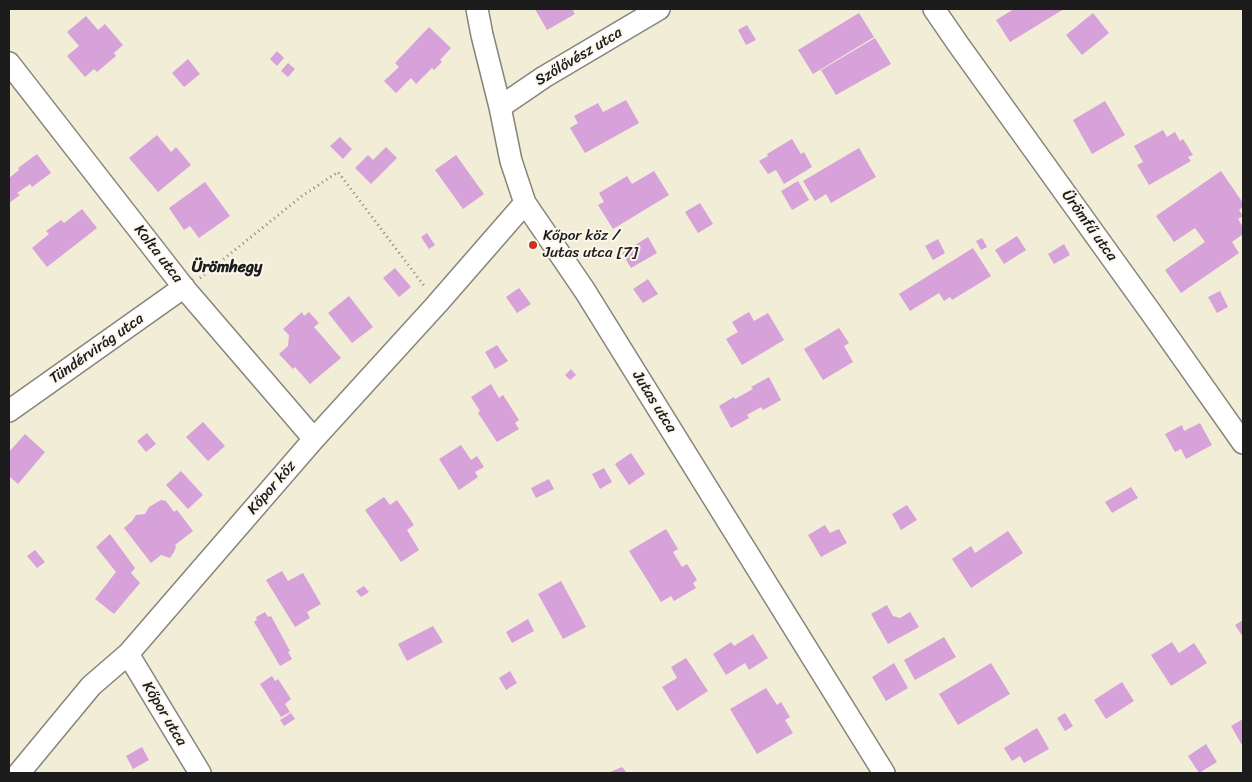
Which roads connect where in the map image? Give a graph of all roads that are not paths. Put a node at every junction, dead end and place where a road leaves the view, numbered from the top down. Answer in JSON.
{"nodes":[{"id":1,"x":477,"y":9,"type":"edge"},
{"id":2,"x":659,"y":9,"type":"edge"},
{"id":3,"x":934,"y":9,"type":"edge"},
{"id":4,"x":9,"y":63,"type":"edge"},
{"id":5,"x":500,"y":107,"type":"junction"},
{"id":6,"x":525,"y":203,"type":"junction"},
{"id":7,"x":185,"y":288,"type":"junction"},
{"id":8,"x":9,"y":411,"type":"edge"},
{"id":9,"x":314,"y":439,"type":"junction"},
{"id":10,"x":1243,"y":443,"type":"edge"},
{"id":11,"x":128,"y":654,"type":"junction"},
{"id":12,"x":19,"y":773,"type":"edge"},
{"id":13,"x":200,"y":773,"type":"edge"},
{"id":14,"x":884,"y":773,"type":"edge"}],
"edges":[{"from":1,"to":5,"type":"street","name":"Jutas utca"},
{"from":2,"to":5,"type":"street","name":"Szőlővész utca"},
{"from":3,"to":10,"type":"street","name":"Ürömfű utca"},
{"from":4,"to":7,"type":"street","name":"Kolta utca"},
{"from":5,"to":6,"type":"street","name":"Jutas utca"},
{"from":6,"to":9,"type":"street","name":"Kőpor köz"},
{"from":6,"to":14,"type":"street","name":"Jutas utca"},
{"from":7,"to":8,"type":"street","name":"Tündérvirág utca"},
{"from":7,"to":9,"type":"street","name":"Kolta utca"},
{"from":9,"to":11,"type":"street","name":"Kőpor köz"},
{"from":11,"to":12,"type":"street","name":"Kőpor köz"},
{"from":11,"to":13,"type":"street","name":"Kőpor utca"}]}
